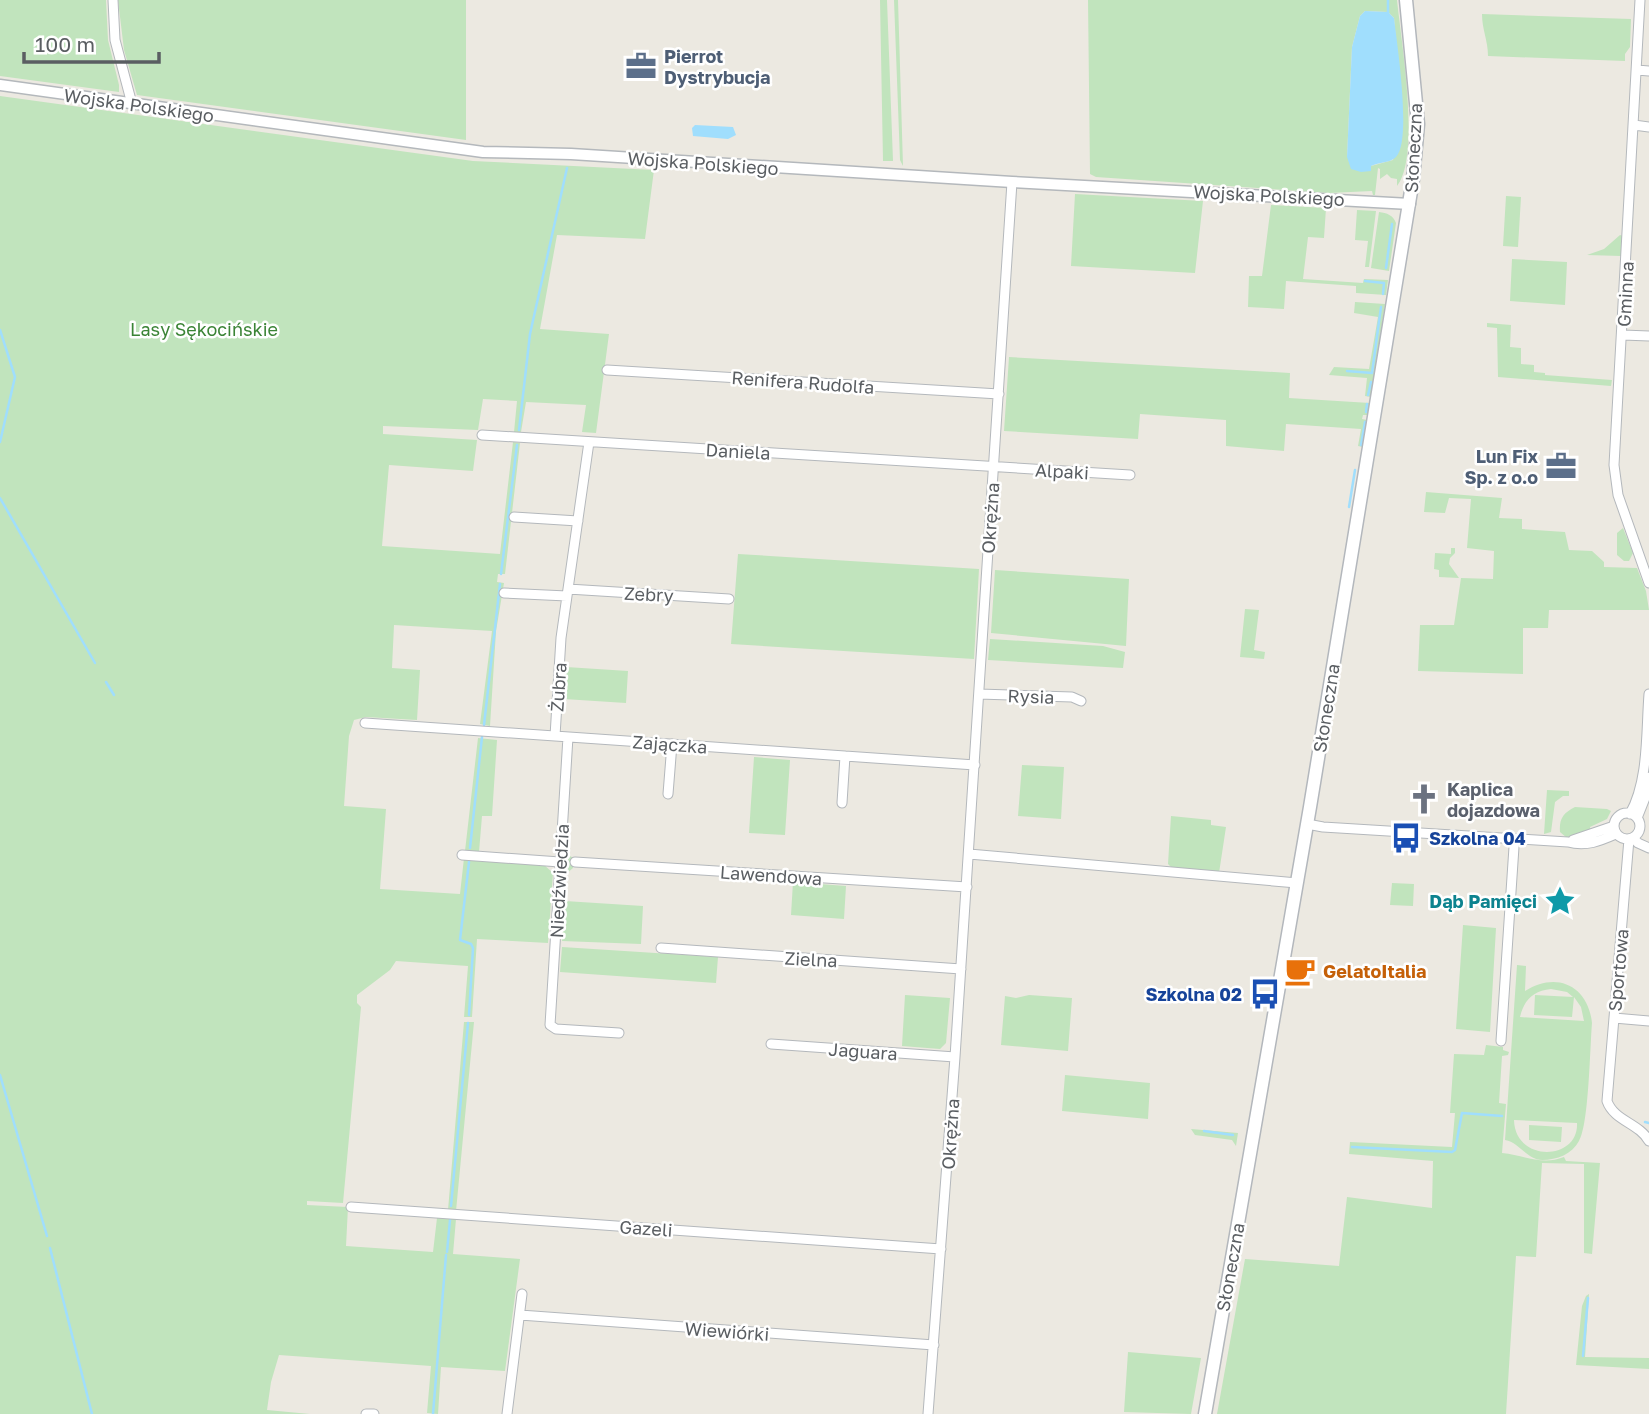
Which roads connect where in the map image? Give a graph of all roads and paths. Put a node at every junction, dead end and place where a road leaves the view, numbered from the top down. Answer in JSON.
{"nodes":[{"id":1,"x":113,"y":0,"type":"edge"},
{"id":2,"x":1406,"y":0,"type":"edge"},
{"id":3,"x":1640,"y":0,"type":"edge"},
{"id":4,"x":1637,"y":71,"type":"junction"},
{"id":5,"x":1649,"y":71,"type":"edge"},
{"id":6,"x":0,"y":85,"type":"edge"},
{"id":7,"x":132,"y":104,"type":"junction"},
{"id":8,"x":1634,"y":125,"type":"junction"},
{"id":9,"x":1649,"y":127,"type":"edge"},
{"id":10,"x":1012,"y":182,"type":"junction"},
{"id":11,"x":1410,"y":204,"type":"junction"},
{"id":12,"x":1623,"y":335,"type":"junction"},
{"id":13,"x":1649,"y":336,"type":"edge"},
{"id":14,"x":607,"y":370,"type":"dead end"},
{"id":15,"x":999,"y":394,"type":"junction"},
{"id":16,"x":482,"y":435,"type":"dead end"},
{"id":17,"x":589,"y":442,"type":"junction"},
{"id":18,"x":994,"y":467,"type":"junction"},
{"id":19,"x":1130,"y":475,"type":"dead end"},
{"id":20,"x":514,"y":517,"type":"dead end"},
{"id":21,"x":578,"y":521,"type":"junction"},
{"id":22,"x":1649,"y":583,"type":"edge"},
{"id":23,"x":504,"y":593,"type":"dead end"},
{"id":24,"x":568,"y":593,"type":"junction"},
{"id":25,"x":729,"y":599,"type":"dead end"},
{"id":26,"x":979,"y":694,"type":"junction"},
{"id":27,"x":1649,"y":694,"type":"edge"},
{"id":28,"x":1081,"y":701,"type":"dead end"},
{"id":29,"x":365,"y":723,"type":"dead end"},
{"id":30,"x":555,"y":736,"type":"junction"},
{"id":31,"x":568,"y":737,"type":"junction"},
{"id":32,"x":672,"y":744,"type":"junction"},
{"id":33,"x":845,"y":756,"type":"junction"},
{"id":34,"x":1645,"y":758,"type":"junction"},
{"id":35,"x":975,"y":765,"type":"junction"},
{"id":36,"x":1648,"y":779,"type":"edge"},
{"id":37,"x":668,"y":794,"type":"dead end"},
{"id":38,"x":842,"y":803,"type":"dead end"},
{"id":39,"x":1633,"y":816,"type":"junction"},
{"id":40,"x":1307,"y":824,"type":"junction"},
{"id":41,"x":1615,"y":830,"type":"junction"},
{"id":42,"x":1633,"y":837,"type":"junction"},
{"id":43,"x":1649,"y":842,"type":"edge"},
{"id":44,"x":1514,"y":847,"type":"dead end"},
{"id":45,"x":1649,"y":848,"type":"edge"},
{"id":46,"x":969,"y":854,"type":"junction"},
{"id":47,"x":462,"y":855,"type":"dead end"},
{"id":48,"x":560,"y":862,"type":"junction"},
{"id":49,"x":575,"y":862,"type":"dead end"},
{"id":50,"x":1297,"y":883,"type":"junction"},
{"id":51,"x":967,"y":887,"type":"junction"},
{"id":52,"x":661,"y":948,"type":"dead end"},
{"id":53,"x":961,"y":969,"type":"junction"},
{"id":54,"x":1614,"y":1018,"type":"junction"},
{"id":55,"x":1649,"y":1021,"type":"edge"},
{"id":56,"x":619,"y":1033,"type":"dead end"},
{"id":57,"x":1501,"y":1041,"type":"dead end"},
{"id":58,"x":771,"y":1044,"type":"dead end"},
{"id":59,"x":956,"y":1057,"type":"junction"},
{"id":60,"x":1649,"y":1141,"type":"edge"},
{"id":61,"x":351,"y":1208,"type":"dead end"},
{"id":62,"x":941,"y":1249,"type":"junction"},
{"id":63,"x":522,"y":1294,"type":"dead end"},
{"id":64,"x":520,"y":1315,"type":"junction"},
{"id":65,"x":934,"y":1345,"type":"junction"},
{"id":66,"x":366,"y":1413,"type":"edge"},
{"id":67,"x":373,"y":1414,"type":"edge"},
{"id":68,"x":507,"y":1414,"type":"edge"},
{"id":69,"x":928,"y":1414,"type":"edge"},
{"id":70,"x":1205,"y":1414,"type":"edge"}],
"edges":[{"from":1,"to":7,"type":"street"},
{"from":2,"to":11,"type":"main road","name":"Słoneczna"},
{"from":3,"to":4,"type":"street","name":"Gminna"},
{"from":4,"to":5,"type":"street"},
{"from":4,"to":8,"type":"street","name":"Gminna"},
{"from":6,"to":7,"type":"street","name":"Wojska Polskiego"},
{"from":7,"to":10,"type":"street","name":"Wojska Polskiego"},
{"from":8,"to":9,"type":"street"},
{"from":8,"to":12,"type":"street","name":"Gminna"},
{"from":10,"to":11,"type":"street","name":"Wojska Polskiego"},
{"from":10,"to":15,"type":"street","name":"Okrężna"},
{"from":11,"to":40,"type":"main road","name":"Słoneczna"},
{"from":12,"to":13,"type":"street"},
{"from":12,"to":22,"type":"street","name":"Gminna"},
{"from":14,"to":15,"type":"street","name":"Renifera Rudolfa"},
{"from":15,"to":18,"type":"street","name":"Okrężna"},
{"from":16,"to":17,"type":"street","name":"Daniela"},
{"from":17,"to":18,"type":"street","name":"Daniela"},
{"from":17,"to":21,"type":"street"},
{"from":18,"to":19,"type":"street","name":"Alpaki"},
{"from":18,"to":26,"type":"street","name":"Okrężna"},
{"from":20,"to":21,"type":"street"},
{"from":21,"to":24,"type":"street"},
{"from":23,"to":24,"type":"street","name":"Zebry"},
{"from":24,"to":25,"type":"street","name":"Zebry"},
{"from":24,"to":30,"type":"street","name":"Żubra"},
{"from":26,"to":28,"type":"street","name":"Rysia"},
{"from":26,"to":35,"type":"street","name":"Okrężna"},
{"from":27,"to":34,"type":"street"},
{"from":29,"to":30,"type":"street","name":"Zajączka"},
{"from":30,"to":31,"type":"street","name":"Zajączka"},
{"from":31,"to":32,"type":"street","name":"Zajączka"},
{"from":31,"to":48,"type":"street","name":"Niedźwiedzia"},
{"from":32,"to":33,"type":"street","name":"Zajączka"},
{"from":32,"to":37,"type":"street"},
{"from":33,"to":35,"type":"street","name":"Zajączka"},
{"from":33,"to":38,"type":"street"},
{"from":34,"to":36,"type":"street"},
{"from":34,"to":39,"type":"street"},
{"from":35,"to":46,"type":"street","name":"Okrężna"},
{"from":36,"to":39,"type":"street"},
{"from":39,"to":41,"type":"street"},
{"from":39,"to":42,"type":"street"},
{"from":40,"to":41,"type":"street"},
{"from":40,"to":50,"type":"main road","name":"Słoneczna"},
{"from":41,"to":42,"type":"street"},
{"from":42,"to":43,"type":"street"},
{"from":42,"to":45,"type":"street"},
{"from":42,"to":54,"type":"street","name":"Sportowa"},
{"from":44,"to":57,"type":"street"},
{"from":46,"to":50,"type":"street"},
{"from":46,"to":51,"type":"street","name":"Okrężna"},
{"from":47,"to":48,"type":"street"},
{"from":48,"to":56,"type":"street","name":"Niedźwiedzia"},
{"from":49,"to":51,"type":"street","name":"Lawendowa"},
{"from":50,"to":70,"type":"main road","name":"Słoneczna"},
{"from":51,"to":53,"type":"street","name":"Okrężna"},
{"from":52,"to":53,"type":"street","name":"Zielna"},
{"from":53,"to":59,"type":"street","name":"Okrężna"},
{"from":54,"to":55,"type":"street"},
{"from":54,"to":60,"type":"street","name":"Sportowa"},
{"from":58,"to":59,"type":"street","name":"Jaguara"},
{"from":59,"to":62,"type":"street","name":"Okrężna"},
{"from":61,"to":62,"type":"street","name":"Gazeli"},
{"from":62,"to":65,"type":"street","name":"Okrężna"},
{"from":63,"to":64,"type":"street"},
{"from":64,"to":65,"type":"street","name":"Wiewiórki"},
{"from":64,"to":68,"type":"street"},
{"from":65,"to":69,"type":"street","name":"Okrężna"},
{"from":66,"to":67,"type":"street"}]}
